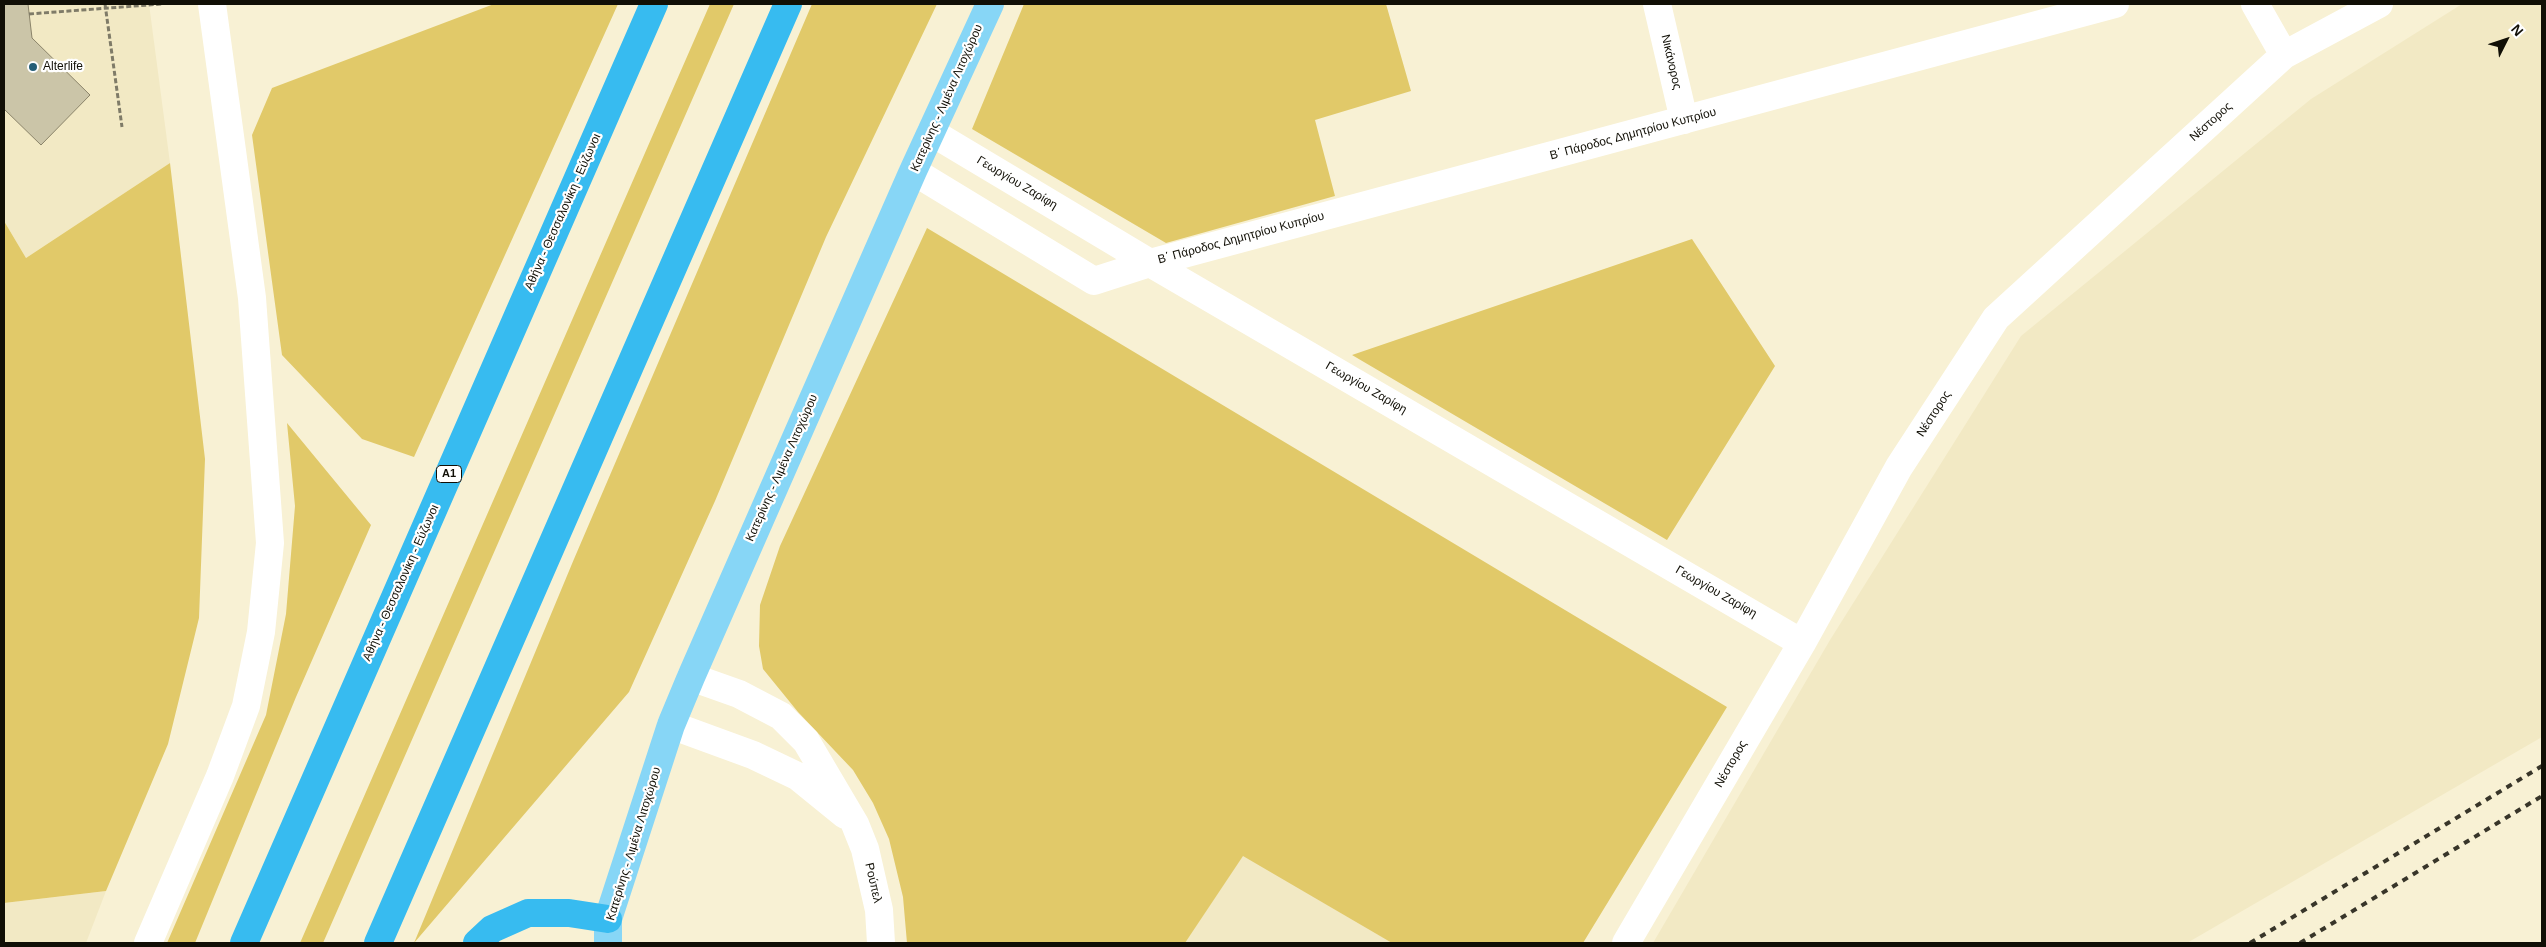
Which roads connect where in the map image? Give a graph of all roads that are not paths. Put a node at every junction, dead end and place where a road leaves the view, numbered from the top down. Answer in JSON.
{"nodes":[{"id":1,"x":212,"y":4,"type":"edge"},
{"id":2,"x":654,"y":4,"type":"edge"},
{"id":3,"x":788,"y":4,"type":"edge"},
{"id":4,"x":990,"y":4,"type":"edge"},
{"id":5,"x":1657,"y":4,"type":"edge"},
{"id":6,"x":2115,"y":4,"type":"edge"},
{"id":7,"x":2255,"y":4,"type":"edge"},
{"id":8,"x":2379,"y":4,"type":"edge"},
{"id":9,"x":2284,"y":55,"type":"junction"},
{"id":10,"x":1684,"y":120,"type":"junction"},
{"id":11,"x":931,"y":132,"type":"junction"},
{"id":12,"x":913,"y":171,"type":"junction"},
{"id":13,"x":1150,"y":262,"type":"junction"},
{"id":14,"x":1802,"y":643,"type":"junction"},
{"id":15,"x":691,"y":677,"type":"junction"},
{"id":16,"x":671,"y":725,"type":"junction"},
{"id":17,"x":856,"y":824,"type":"junction"},
{"id":18,"x":608,"y":931,"type":"edge"},
{"id":19,"x":148,"y":943,"type":"edge"},
{"id":20,"x":244,"y":943,"type":"edge"},
{"id":21,"x":378,"y":943,"type":"edge"},
{"id":22,"x":476,"y":943,"type":"edge"},
{"id":23,"x":881,"y":943,"type":"edge"},
{"id":24,"x":1626,"y":943,"type":"edge"}],
"edges":[{"from":1,"to":19,"type":"street"},
{"from":2,"to":20,"type":"highway","name":"Αθήνα - Θεσσαλονίκη - Εύζωνοι","number":"Α1"},
{"from":3,"to":21,"type":"highway"},
{"from":4,"to":11,"type":"main road","name":"Κατερίνης - Λιμένα Λιτοχώρου"},
{"from":5,"to":10,"type":"street","name":"Νικάνορος"},
{"from":6,"to":10,"type":"street","name":"Β΄ Πάροδος Δημητρίου Κυπρίου"},
{"from":7,"to":9,"type":"street"},
{"from":8,"to":9,"type":"street","name":"Νέστορος"},
{"from":9,"to":14,"type":"street","name":"Νέστορος"},
{"from":10,"to":13,"type":"street","name":"Β΄ Πάροδος Δημητρίου Κυπρίου"},
{"from":11,"to":12,"type":"main road","name":"Κατερίνης - Λιμένα Λιτοχώρου"},
{"from":11,"to":13,"type":"street","name":"Γεωργίου Ζαρίφη"},
{"from":12,"to":13,"type":"street","name":"Β΄ Πάροδος Δημητρίου Κυπρίου"},
{"from":12,"to":15,"type":"main road","name":"Κατερίνης - Λιμένα Λιτοχώρου"},
{"from":13,"to":14,"type":"street","name":"Γεωργίου Ζαρίφη"},
{"from":14,"to":24,"type":"street","name":"Νέστορος"},
{"from":15,"to":16,"type":"main road","name":"Κατερίνης - Λιμένα Λιτοχώρου"},
{"from":15,"to":17,"type":"street","name":"Ρούπελ"},
{"from":16,"to":17,"type":"street"},
{"from":16,"to":18,"type":"main road","name":"Κατερίνης - Λιμένα Λιτοχώρου"},
{"from":17,"to":23,"type":"street","name":"Ρούπελ"},
{"from":18,"to":22,"type":"highway"}]}
